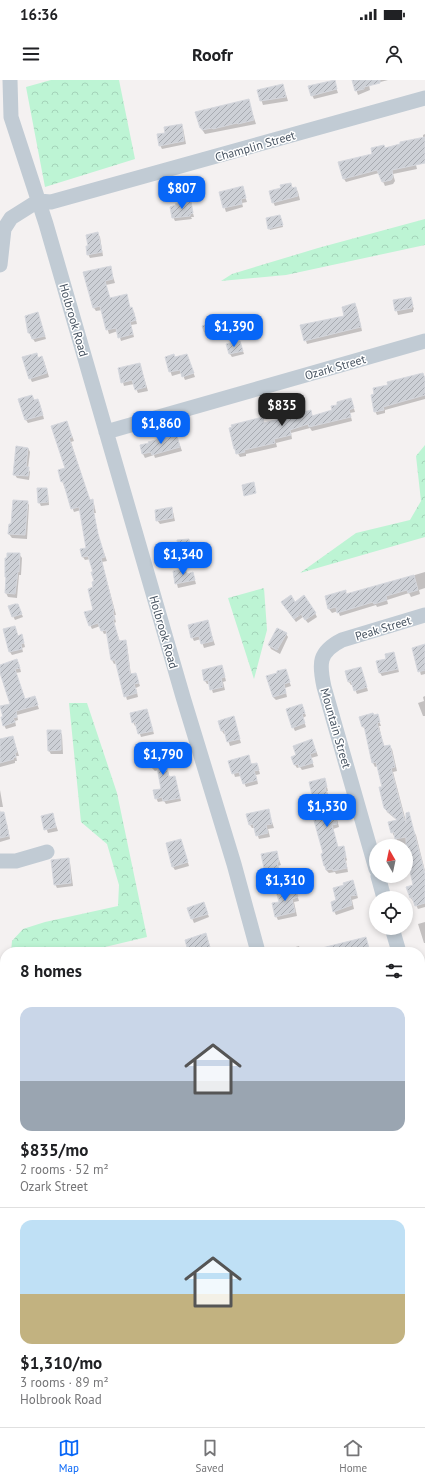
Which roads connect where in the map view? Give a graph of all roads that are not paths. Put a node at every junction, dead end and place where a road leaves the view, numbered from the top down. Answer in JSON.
{"nodes":[{"id":1,"x":10,"y":80,"type":"edge"},
{"id":2,"x":425,"y":98,"type":"edge"},
{"id":3,"x":5,"y":110,"type":"edge"},
{"id":4,"x":38,"y":201,"type":"junction"},
{"id":5,"x":0,"y":265,"type":"edge"},
{"id":6,"x":425,"y":341,"type":"edge"},
{"id":7,"x":106,"y":432,"type":"junction"},
{"id":8,"x":425,"y":615,"type":"edge"},
{"id":9,"x":342,"y":640,"type":"joint"},
{"id":10,"x":369,"y":844,"type":"edge"},
{"id":11,"x":47,"y":852,"type":"dead end"},
{"id":12,"x":0,"y":861,"type":"edge"},
{"id":13,"x":394,"y":935,"type":"edge"},
{"id":14,"x":257,"y":947,"type":"edge"},
{"id":15,"x":398,"y":947,"type":"edge"}],
"edges":[{"from":1,"to":3,"type":"street","name":"Holbrook Road"},
{"from":2,"to":4,"type":"street","name":"Champlin Street"},
{"from":3,"to":4,"type":"street","name":"Holbrook Road"},
{"from":4,"to":5,"type":"street"},
{"from":4,"to":7,"type":"street","name":"Holbrook Road"},
{"from":6,"to":7,"type":"street","name":"Ozark Street"},
{"from":7,"to":14,"type":"street","name":"Holbrook Road"},
{"from":8,"to":9,"type":"street","name":"Peak Street"},
{"from":9,"to":10,"type":"street","name":"Mountain Street"},
{"from":11,"to":12,"type":"street"},
{"from":13,"to":15,"type":"street"}]}
